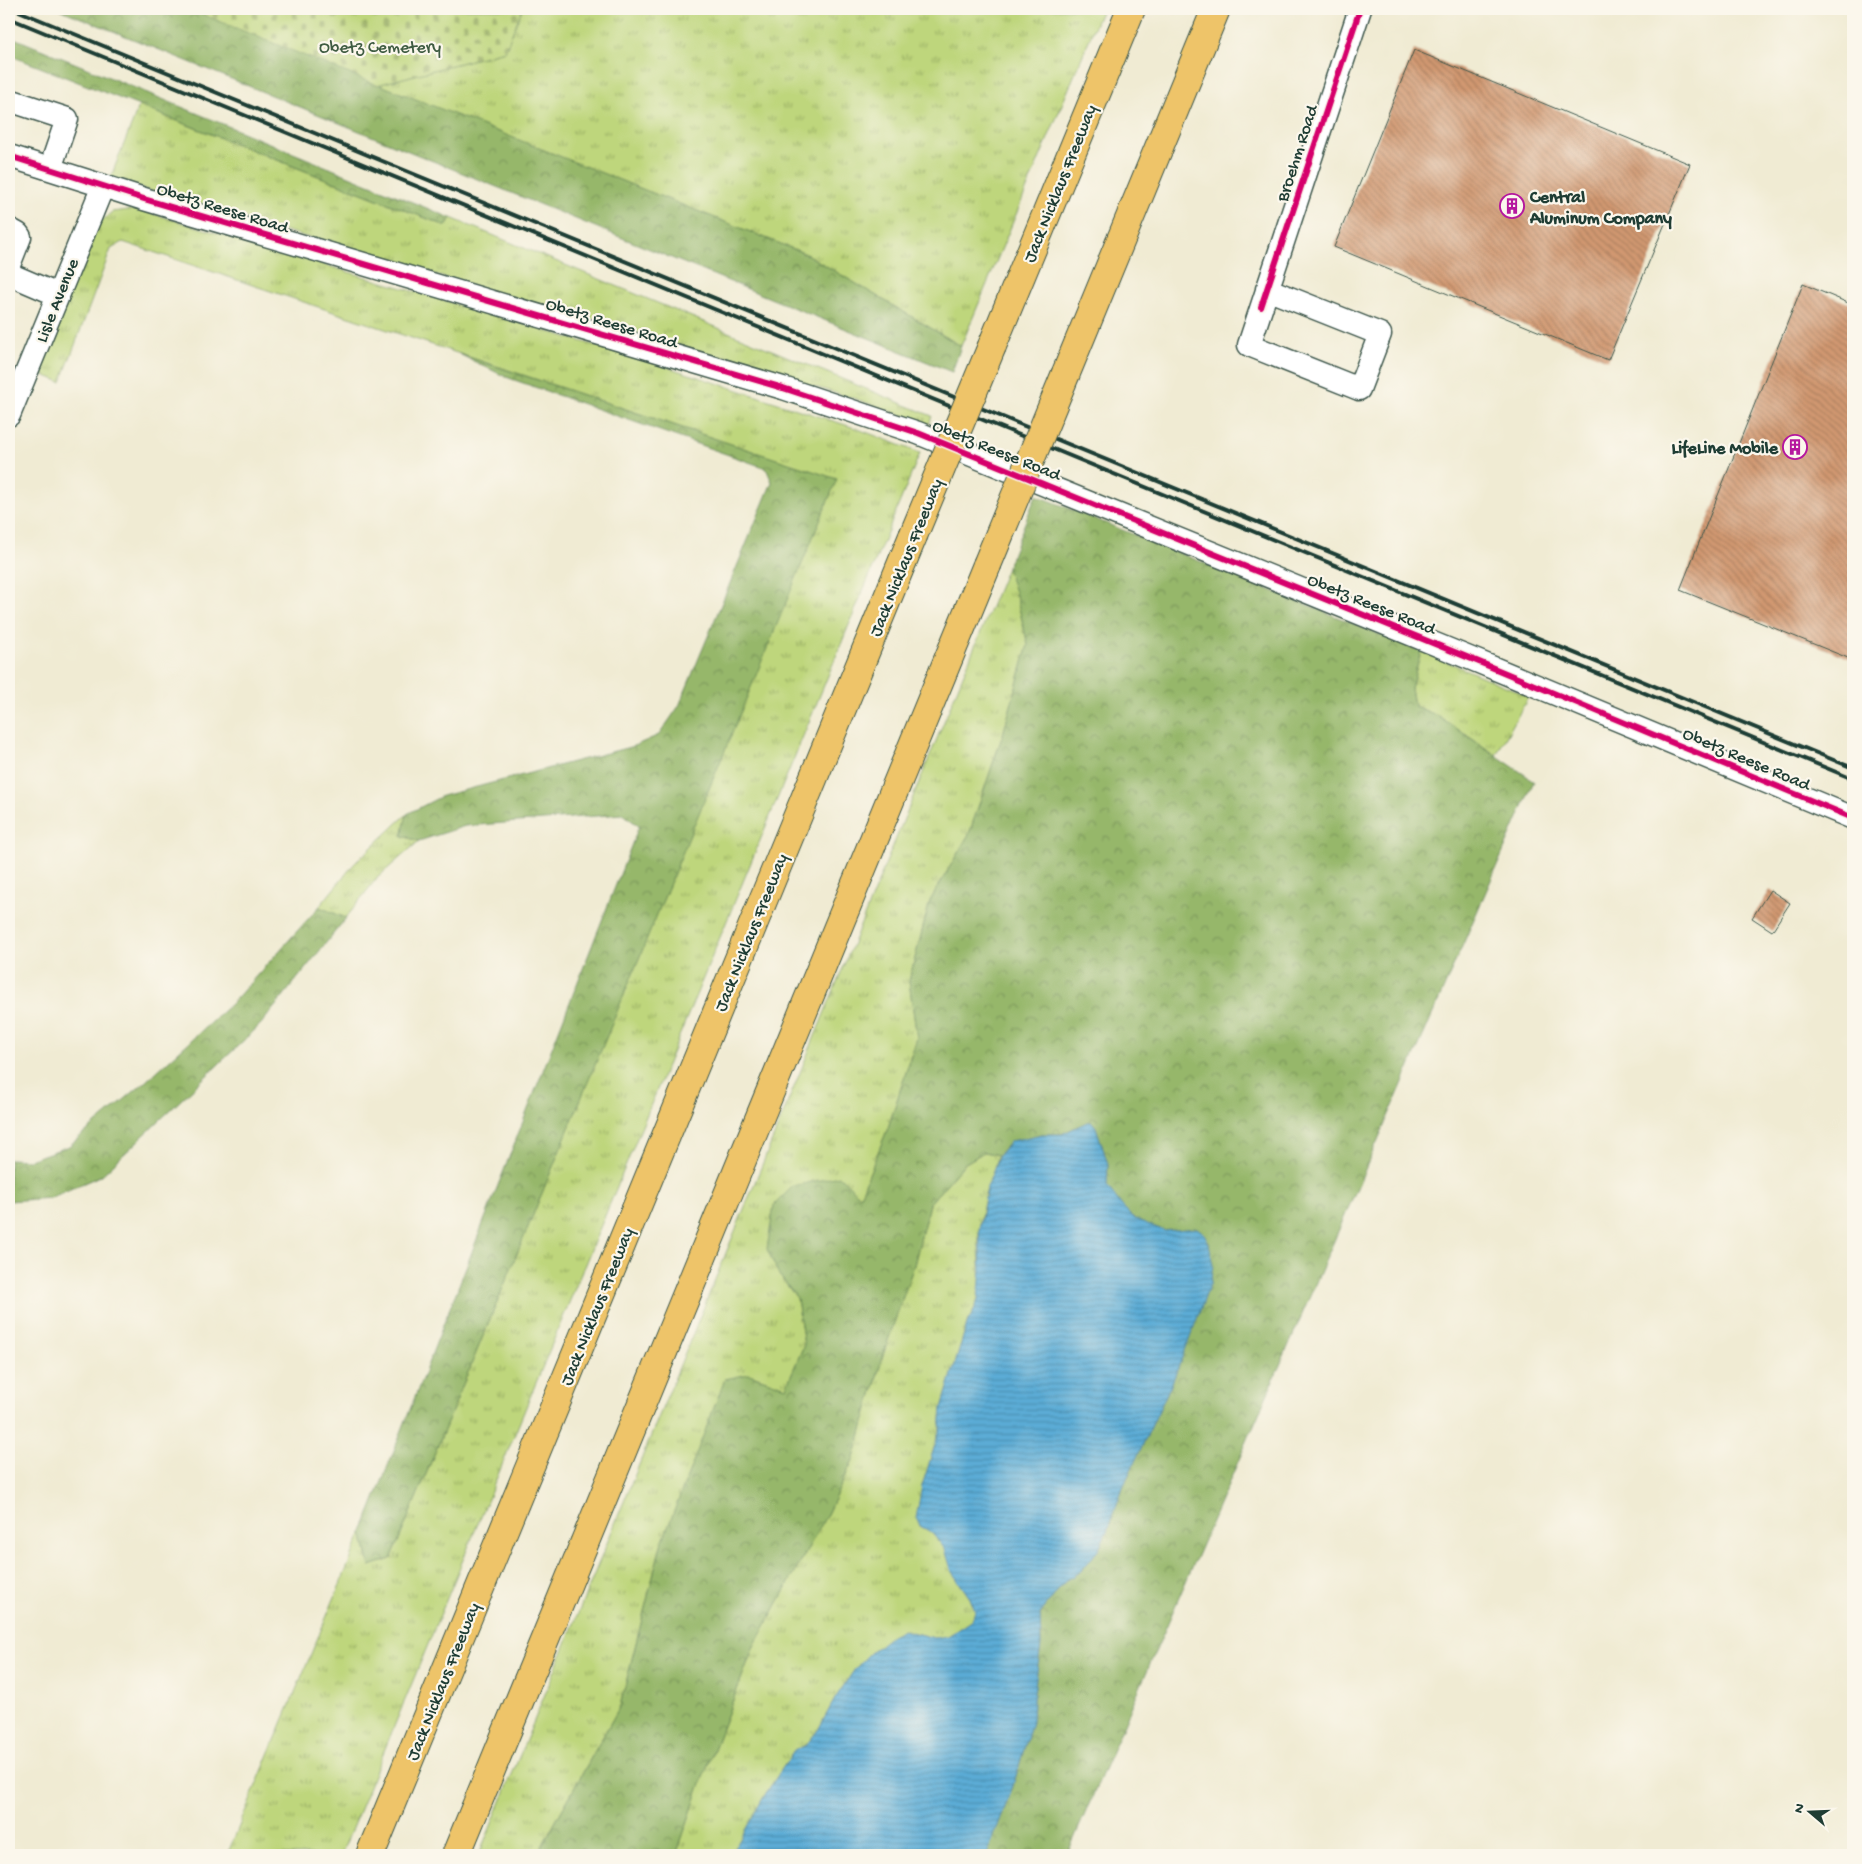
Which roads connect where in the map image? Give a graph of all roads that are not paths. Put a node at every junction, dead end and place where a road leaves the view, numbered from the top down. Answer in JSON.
{"nodes":[{"id":1,"x":1131,"y":9,"type":"edge"},
{"id":2,"x":1216,"y":9,"type":"edge"},
{"id":3,"x":1360,"y":9,"type":"edge"},
{"id":4,"x":9,"y":100,"type":"edge"},
{"id":5,"x":9,"y":156,"type":"edge"},
{"id":6,"x":50,"y":170,"type":"junction"},
{"id":7,"x":103,"y":186,"type":"junction"},
{"id":8,"x":9,"y":229,"type":"edge"},
{"id":9,"x":9,"y":264,"type":"edge"},
{"id":10,"x":9,"y":274,"type":"edge"},
{"id":11,"x":58,"y":295,"type":"junction"},
{"id":12,"x":1264,"y":298,"type":"junction"},
{"id":13,"x":9,"y":415,"type":"edge"},
{"id":14,"x":1853,"y":818,"type":"edge"},
{"id":15,"x":370,"y":1855,"type":"edge"},
{"id":16,"x":456,"y":1855,"type":"edge"}],
"edges":[{"from":1,"to":15,"type":"highway","name":"Jack Nicklaus Freeway","bridge":true},
{"from":2,"to":16,"type":"highway","bridge":true},
{"from":3,"to":12,"type":"street","name":"Broehm Road"},
{"from":4,"to":6,"type":"street"},
{"from":5,"to":6,"type":"street","name":"Obetz Reese Road"},
{"from":6,"to":7,"type":"street","name":"Obetz Reese Road"},
{"from":7,"to":11,"type":"street","name":"Lisle Avenue"},
{"from":7,"to":14,"type":"street","name":"Obetz Reese Road"},
{"from":8,"to":9,"type":"street"},
{"from":10,"to":11,"type":"street"},
{"from":11,"to":13,"type":"street","name":"Lisle Avenue"},
{"from":12,"to":12,"type":"street","name":"Broehm Road"}]}
